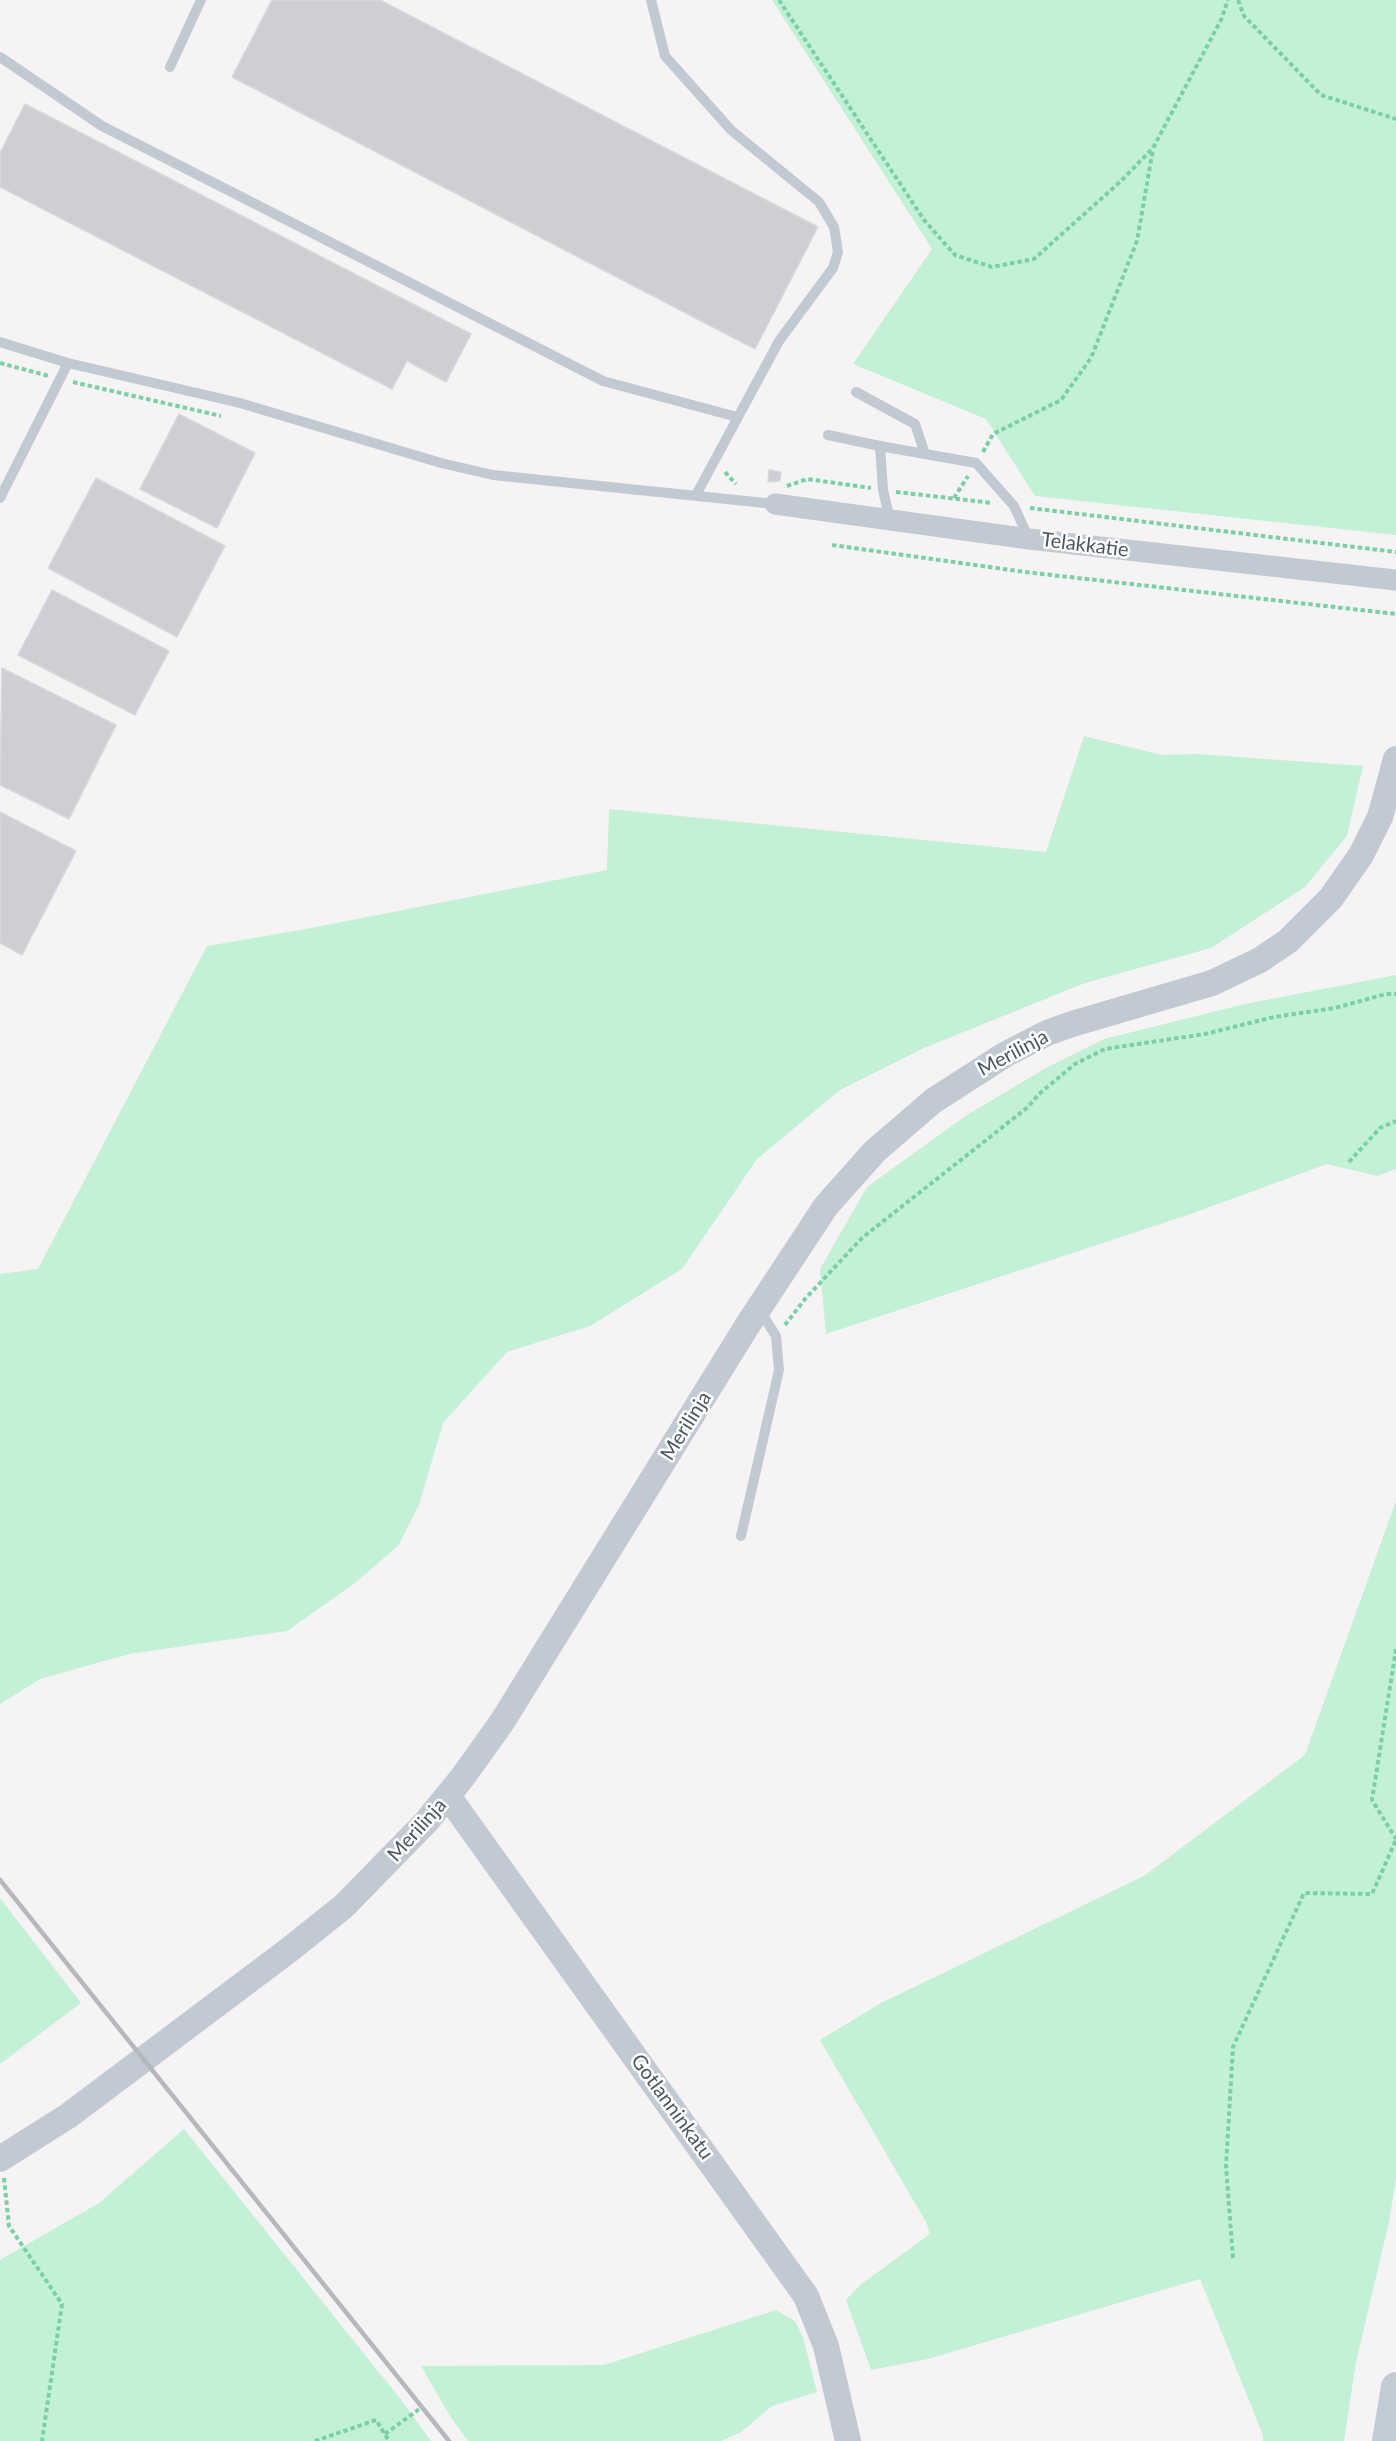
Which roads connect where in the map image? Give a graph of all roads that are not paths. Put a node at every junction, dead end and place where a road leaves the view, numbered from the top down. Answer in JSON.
{"nodes":[{"id":1,"x":201,"y":0,"type":"edge"},
{"id":2,"x":651,"y":0,"type":"edge"},
{"id":3,"x":0,"y":57,"type":"edge"},
{"id":4,"x":170,"y":67,"type":"dead end"},
{"id":5,"x":0,"y":342,"type":"edge"},
{"id":6,"x":68,"y":363,"type":"junction"},
{"id":7,"x":856,"y":392,"type":"dead end"},
{"id":8,"x":737,"y":417,"type":"junction"},
{"id":9,"x":828,"y":435,"type":"dead end"},
{"id":10,"x":880,"y":446,"type":"junction"},
{"id":11,"x":925,"y":454,"type":"junction"},
{"id":12,"x":696,"y":495,"type":"junction"},
{"id":13,"x":776,"y":497,"type":"joint"},
{"id":14,"x":0,"y":498,"type":"edge"},
{"id":15,"x":890,"y":520,"type":"junction"},
{"id":16,"x":1029,"y":539,"type":"junction"},
{"id":17,"x":1396,"y":580,"type":"edge"},
{"id":18,"x":1396,"y":759,"type":"edge"},
{"id":19,"x":759,"y":1309,"type":"junction"},
{"id":20,"x":741,"y":1536,"type":"dead end"},
{"id":21,"x":448,"y":1796,"type":"junction"},
{"id":22,"x":1,"y":2159,"type":"edge"},
{"id":23,"x":1395,"y":2390,"type":"edge"},
{"id":24,"x":848,"y":2441,"type":"edge"},
{"id":25,"x":1378,"y":2441,"type":"edge"},
{"id":26,"x":1387,"y":2441,"type":"edge"}],
"edges":[{"from":1,"to":4,"type":"lane"},
{"from":2,"to":8,"type":"lane"},
{"from":3,"to":8,"type":"lane"},
{"from":5,"to":6,"type":"lane"},
{"from":6,"to":12,"type":"lane"},
{"from":6,"to":14,"type":"lane"},
{"from":7,"to":11,"type":"lane"},
{"from":8,"to":12,"type":"lane"},
{"from":9,"to":10,"type":"lane"},
{"from":10,"to":11,"type":"lane"},
{"from":10,"to":15,"type":"lane"},
{"from":11,"to":16,"type":"lane"},
{"from":12,"to":13,"type":"lane"},
{"from":13,"to":15,"type":"street","name":"Telakkatie"},
{"from":15,"to":16,"type":"street","name":"Telakkatie"},
{"from":16,"to":17,"type":"street","name":"Telakkatie"},
{"from":18,"to":19,"type":"street","name":"Merilinja"},
{"from":19,"to":20,"type":"lane"},
{"from":19,"to":21,"type":"street","name":"Merilinja"},
{"from":21,"to":22,"type":"street","name":"Merilinja"},
{"from":21,"to":24,"type":"street","name":"Gotlanninkatu"},
{"from":23,"to":25,"type":"main road"},
{"from":23,"to":26,"type":"main road"}]}
